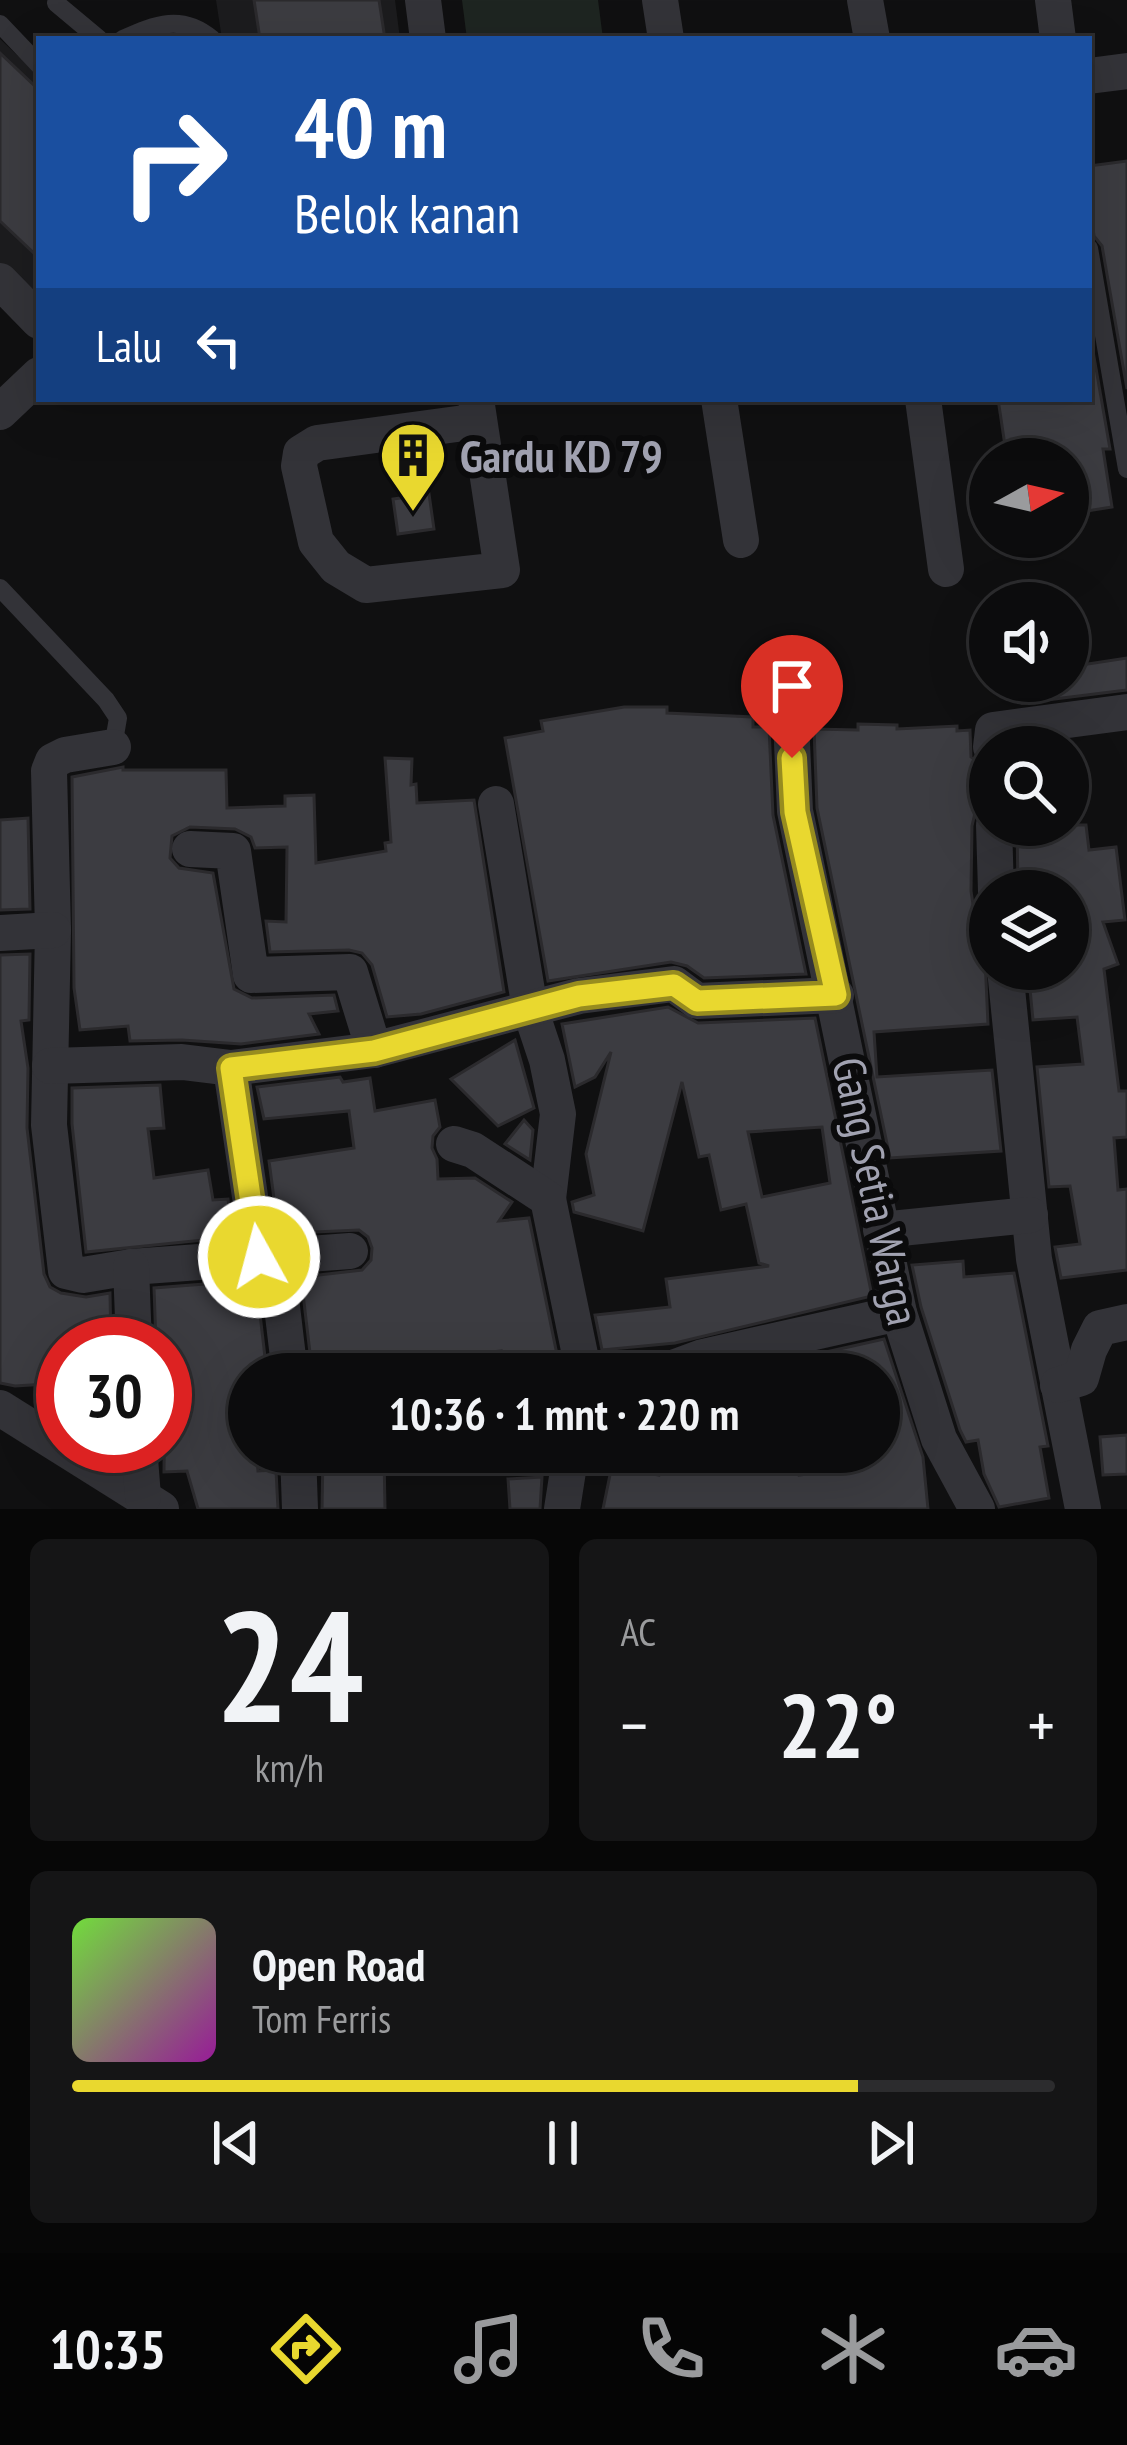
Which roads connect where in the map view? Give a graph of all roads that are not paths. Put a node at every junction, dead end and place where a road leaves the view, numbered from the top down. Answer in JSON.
{"nodes":[{"id":1,"x":423,"y":0,"type":"edge"},
{"id":2,"x":660,"y":0,"type":"edge"},
{"id":3,"x":866,"y":0,"type":"edge"},
{"id":4,"x":1053,"y":0,"type":"edge"},
{"id":5,"x":56,"y":3,"type":"edge"},
{"id":6,"x":0,"y":24,"type":"edge"},
{"id":7,"x":95,"y":36,"type":"edge"},
{"id":8,"x":131,"y":36,"type":"edge"},
{"id":9,"x":208,"y":36,"type":"edge"},
{"id":10,"x":428,"y":36,"type":"edge"},
{"id":11,"x":666,"y":36,"type":"edge"},
{"id":12,"x":872,"y":36,"type":"edge"},
{"id":13,"x":1058,"y":36,"type":"edge"},
{"id":14,"x":36,"y":61,"type":"edge"},
{"id":15,"x":1127,"y":71,"type":"edge"},
{"id":16,"x":1092,"y":76,"type":"edge"},
{"id":17,"x":1092,"y":265,"type":"edge"},
{"id":18,"x":0,"y":280,"type":"edge"},
{"id":19,"x":36,"y":318,"type":"edge"},
{"id":20,"x":36,"y":378,"type":"edge"},
{"id":21,"x":719,"y":402,"type":"edge"},
{"id":22,"x":922,"y":402,"type":"edge"},
{"id":23,"x":477,"y":410,"type":"edge"},
{"id":24,"x":0,"y":412,"type":"edge"},
{"id":25,"x":1127,"y":469,"type":"edge"},
{"id":26,"x":741,"y":540,"type":"dead end"},
{"id":27,"x":946,"y":569,"type":"dead end"},
{"id":28,"x":0,"y":588,"type":"edge"},
{"id":29,"x":1127,"y":712,"type":"edge"},
{"id":30,"x":791,"y":720,"type":"dead end"},
{"id":31,"x":1054,"y":726,"type":"edge"},
{"id":32,"x":112,"y":747,"type":"joint"},
{"id":33,"x":496,"y":804,"type":"dead end"},
{"id":34,"x":190,"y":849,"type":"dead end"},
{"id":35,"x":53,"y":930,"type":"junction"},
{"id":36,"x":0,"y":933,"type":"edge"},
{"id":37,"x":1007,"y":990,"type":"edge"},
{"id":38,"x":836,"y":995,"type":"junction"},
{"id":39,"x":530,"y":1010,"type":"junction"},
{"id":40,"x":374,"y":1051,"type":"junction"},
{"id":41,"x":50,"y":1066,"type":"junction"},
{"id":42,"x":231,"y":1068,"type":"junction"},
{"id":43,"x":454,"y":1144,"type":"dead end"},
{"id":44,"x":548,"y":1198,"type":"junction"},
{"id":45,"x":1030,"y":1215,"type":"junction"},
{"id":46,"x":881,"y":1230,"type":"junction"},
{"id":47,"x":350,"y":1251,"type":"dead end"},
{"id":48,"x":267,"y":1256,"type":"junction"},
{"id":49,"x":131,"y":1267,"type":"junction"},
{"id":50,"x":899,"y":1313,"type":"junction"},
{"id":51,"x":133,"y":1317,"type":"edge"},
{"id":52,"x":1127,"y":1322,"type":"edge"},
{"id":53,"x":286,"y":1353,"type":"edge"},
{"id":54,"x":580,"y":1353,"type":"edge"},
{"id":55,"x":721,"y":1353,"type":"edge"},
{"id":56,"x":1058,"y":1385,"type":"junction"},
{"id":57,"x":0,"y":1408,"type":"edge"},
{"id":58,"x":299,"y":1473,"type":"edge"},
{"id":59,"x":568,"y":1473,"type":"edge"},
{"id":60,"x":140,"y":1501,"type":"edge"},
{"id":61,"x":300,"y":1509,"type":"edge"},
{"id":62,"x":562,"y":1509,"type":"edge"},
{"id":63,"x":977,"y":1509,"type":"edge"},
{"id":64,"x":1083,"y":1509,"type":"edge"}],
"edges":[{"from":1,"to":10,"type":"street"},
{"from":2,"to":11,"type":"street"},
{"from":3,"to":12,"type":"street"},
{"from":4,"to":13,"type":"street"},
{"from":5,"to":7,"type":"lane"},
{"from":6,"to":14,"type":"lane"},
{"from":8,"to":9,"type":"lane"},
{"from":15,"to":16,"type":"street"},
{"from":17,"to":25,"type":"lane"},
{"from":18,"to":19,"type":"street"},
{"from":20,"to":24,"type":"street"},
{"from":21,"to":26,"type":"street"},
{"from":22,"to":27,"type":"street"},
{"from":23,"to":23,"type":"street"},
{"from":28,"to":32,"type":"lane"},
{"from":29,"to":31,"type":"street"},
{"from":30,"to":38,"type":"street","name":"Gang Setia Warga"},
{"from":32,"to":35,"type":"street"},
{"from":33,"to":39,"type":"street"},
{"from":34,"to":40,"type":"street"},
{"from":35,"to":36,"type":"street"},
{"from":35,"to":41,"type":"street"},
{"from":37,"to":45,"type":"street"},
{"from":38,"to":39,"type":"street"},
{"from":38,"to":46,"type":"street","name":"Gang Setia Warga"},
{"from":39,"to":40,"type":"street"},
{"from":39,"to":44,"type":"street"},
{"from":40,"to":42,"type":"street"},
{"from":41,"to":42,"type":"street"},
{"from":41,"to":49,"type":"street"},
{"from":42,"to":48,"type":"street"},
{"from":43,"to":44,"type":"street"},
{"from":44,"to":54,"type":"street"},
{"from":45,"to":46,"type":"street"},
{"from":45,"to":56,"type":"street"},
{"from":46,"to":50,"type":"street","name":"Gang Setia Warga"},
{"from":47,"to":48,"type":"street"},
{"from":48,"to":49,"type":"street"},
{"from":48,"to":53,"type":"street"},
{"from":49,"to":51,"type":"street"},
{"from":50,"to":55,"type":"street"},
{"from":50,"to":63,"type":"street","name":"Gang Setia Warga"},
{"from":52,"to":56,"type":"street"},
{"from":56,"to":64,"type":"street"},
{"from":57,"to":60,"type":"street"},
{"from":58,"to":61,"type":"street"},
{"from":59,"to":62,"type":"street"}]}
